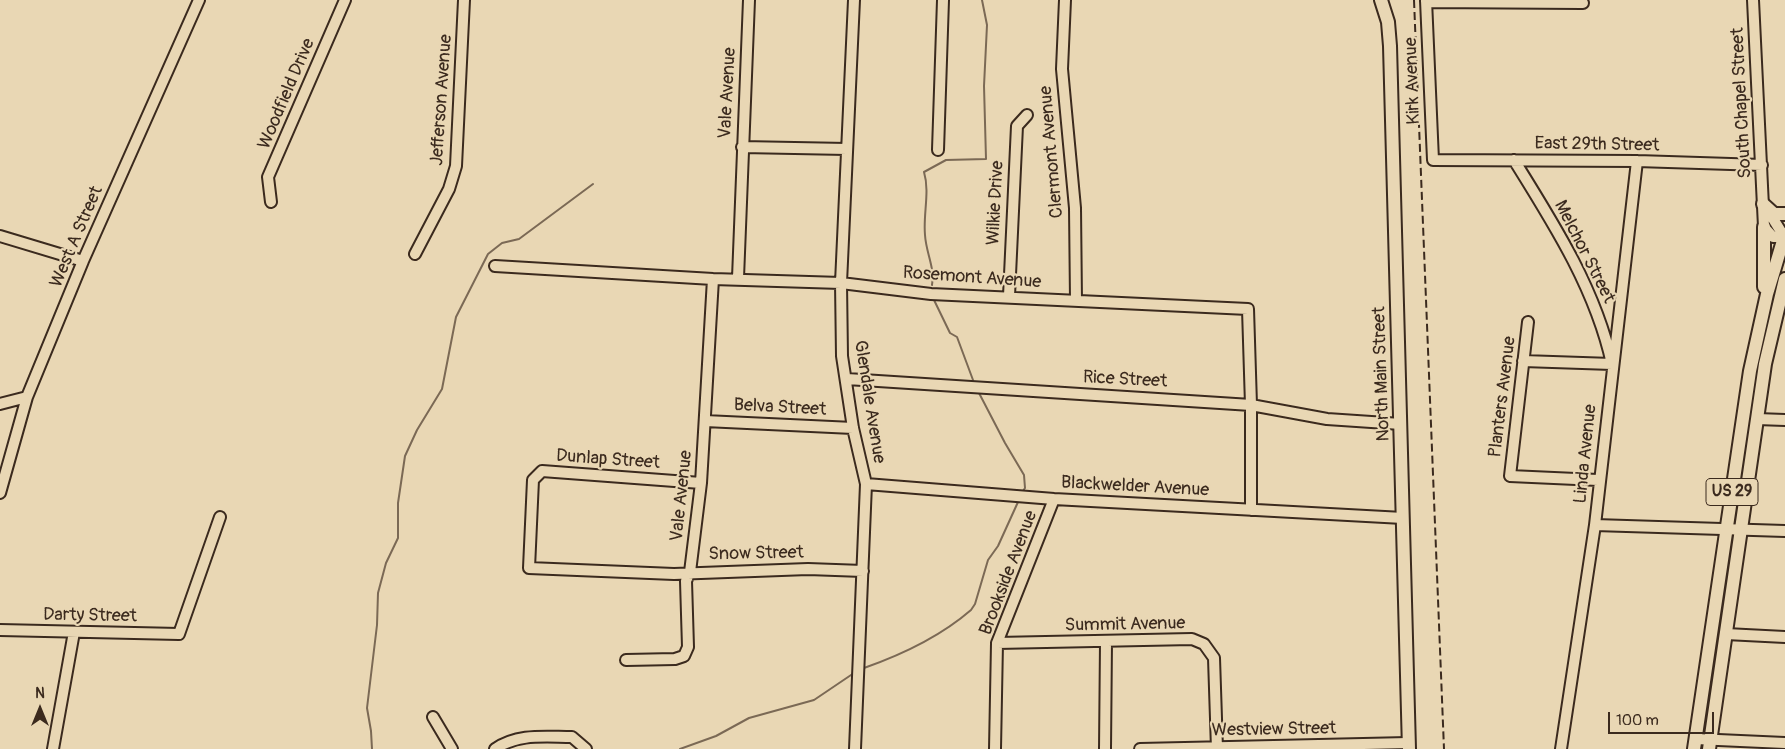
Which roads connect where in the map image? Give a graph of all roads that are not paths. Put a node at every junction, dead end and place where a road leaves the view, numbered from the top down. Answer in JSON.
{"nodes":[{"id":1,"x":199,"y":0,"type":"edge"},
{"id":2,"x":345,"y":0,"type":"edge"},
{"id":3,"x":464,"y":0,"type":"edge"},
{"id":4,"x":749,"y":0,"type":"edge"},
{"id":5,"x":854,"y":0,"type":"edge"},
{"id":6,"x":943,"y":0,"type":"edge"},
{"id":7,"x":1065,"y":0,"type":"edge"},
{"id":8,"x":1381,"y":0,"type":"edge"},
{"id":9,"x":1753,"y":0,"type":"edge"},
{"id":10,"x":1426,"y":1,"type":"edge"},
{"id":11,"x":1582,"y":3,"type":"dead end"},
{"id":12,"x":1027,"y":115,"type":"dead end"},
{"id":13,"x":742,"y":146,"type":"junction"},
{"id":14,"x":847,"y":149,"type":"junction"},
{"id":15,"x":938,"y":150,"type":"dead end"},
{"id":16,"x":1433,"y":160,"type":"joint"},
{"id":17,"x":1514,"y":160,"type":"junction"},
{"id":18,"x":1637,"y":161,"type":"junction"},
{"id":19,"x":1762,"y":165,"type":"junction"},
{"id":20,"x":271,"y":202,"type":"dead end"},
{"id":21,"x":1764,"y":204,"type":"junction"},
{"id":22,"x":1785,"y":214,"type":"edge"},
{"id":23,"x":1764,"y":228,"type":"junction"},
{"id":24,"x":0,"y":236,"type":"edge"},
{"id":25,"x":1785,"y":236,"type":"edge"},
{"id":26,"x":415,"y":254,"type":"dead end"},
{"id":27,"x":83,"y":262,"type":"junction"},
{"id":28,"x":495,"y":266,"type":"dead end"},
{"id":29,"x":738,"y":278,"type":"junction"},
{"id":30,"x":712,"y":279,"type":"junction"},
{"id":31,"x":1785,"y":279,"type":"edge"},
{"id":32,"x":842,"y":283,"type":"junction"},
{"id":33,"x":1009,"y":296,"type":"junction"},
{"id":34,"x":1076,"y":302,"type":"junction"},
{"id":35,"x":1762,"y":315,"type":"junction"},
{"id":36,"x":1528,"y":322,"type":"dead end"},
{"id":37,"x":1523,"y":361,"type":"junction"},
{"id":38,"x":1612,"y":364,"type":"junction"},
{"id":39,"x":846,"y":379,"type":"junction"},
{"id":40,"x":27,"y":397,"type":"junction"},
{"id":41,"x":0,"y":404,"type":"edge"},
{"id":42,"x":1251,"y":405,"type":"junction"},
{"id":43,"x":1756,"y":419,"type":"junction"},
{"id":44,"x":706,"y":420,"type":"junction"},
{"id":45,"x":1785,"y":420,"type":"edge"},
{"id":46,"x":1401,"y":424,"type":"junction"},
{"id":47,"x":853,"y":428,"type":"junction"},
{"id":48,"x":1598,"y":480,"type":"junction"},
{"id":49,"x":701,"y":483,"type":"junction"},
{"id":50,"x":866,"y":484,"type":"junction"},
{"id":51,"x":0,"y":493,"type":"edge"},
{"id":52,"x":1054,"y":499,"type":"junction"},
{"id":53,"x":1251,"y":510,"type":"junction"},
{"id":54,"x":220,"y":517,"type":"dead end"},
{"id":55,"x":1403,"y":518,"type":"junction"},
{"id":56,"x":1594,"y":525,"type":"junction"},
{"id":57,"x":1727,"y":531,"type":"junction"},
{"id":58,"x":1740,"y":531,"type":"junction"},
{"id":59,"x":1785,"y":531,"type":"edge"},
{"id":60,"x":529,"y":568,"type":"joint"},
{"id":61,"x":863,"y":571,"type":"junction"},
{"id":62,"x":690,"y":572,"type":"junction"},
{"id":63,"x":0,"y":630,"type":"edge"},
{"id":64,"x":74,"y":632,"type":"junction"},
{"id":65,"x":1726,"y":634,"type":"junction"},
{"id":66,"x":1785,"y":637,"type":"edge"},
{"id":67,"x":1106,"y":642,"type":"junction"},
{"id":68,"x":997,"y":643,"type":"junction"},
{"id":69,"x":626,"y":660,"type":"dead end"},
{"id":70,"x":433,"y":717,"type":"dead end"},
{"id":71,"x":1785,"y":743,"type":"edge"},
{"id":72,"x":1695,"y":744,"type":"edge"},
{"id":73,"x":1709,"y":744,"type":"edge"},
{"id":74,"x":1409,"y":746,"type":"edge"},
{"id":75,"x":1217,"y":748,"type":"edge"},
{"id":76,"x":53,"y":749,"type":"edge"},
{"id":77,"x":452,"y":749,"type":"edge"},
{"id":78,"x":495,"y":749,"type":"edge"},
{"id":79,"x":586,"y":749,"type":"edge"},
{"id":80,"x":855,"y":749,"type":"edge"},
{"id":81,"x":995,"y":749,"type":"edge"},
{"id":82,"x":1105,"y":749,"type":"edge"},
{"id":83,"x":1140,"y":749,"type":"edge"},
{"id":84,"x":1561,"y":749,"type":"edge"}],
"edges":[{"from":1,"to":27,"type":"street","name":"West A Street"},
{"from":2,"to":20,"type":"street","name":"Woodfield Drive"},
{"from":3,"to":26,"type":"street","name":"Jefferson Avenue"},
{"from":4,"to":13,"type":"street","name":"Vale Avenue"},
{"from":5,"to":14,"type":"street","name":"Glendale Avenue"},
{"from":6,"to":15,"type":"street"},
{"from":7,"to":34,"type":"street","name":"Clermont Avenue"},
{"from":8,"to":46,"type":"main road","name":"North Main Street"},
{"from":9,"to":19,"type":"street","name":"South Chapel Street"},
{"from":10,"to":11,"type":"street"},
{"from":10,"to":16,"type":"street","name":"Kirk Avenue"},
{"from":12,"to":33,"type":"street","name":"Wilkie Drive"},
{"from":13,"to":14,"type":"street"},
{"from":13,"to":29,"type":"street","name":"Vale Avenue"},
{"from":14,"to":32,"type":"street","name":"Glendale Avenue"},
{"from":16,"to":17,"type":"street","name":"East 29th Street"},
{"from":17,"to":18,"type":"street","name":"East 29th Street"},
{"from":17,"to":38,"type":"street","name":"Melchor Street"},
{"from":18,"to":19,"type":"street","name":"East 29th Street"},
{"from":18,"to":38,"type":"street","name":"Linda Avenue"},
{"from":19,"to":21,"type":"street","name":"South Chapel Street"},
{"from":21,"to":22,"type":"main road"},
{"from":21,"to":23,"type":"street","name":"South Chapel Street"},
{"from":21,"to":25,"type":"street","name":"South Chapel Street"},
{"from":23,"to":25,"type":"street"},
{"from":23,"to":35,"type":"main road"},
{"from":24,"to":27,"type":"street"},
{"from":25,"to":35,"type":"main road","number":"US 29"},
{"from":27,"to":40,"type":"street","name":"West A Street"},
{"from":28,"to":30,"type":"street","name":"Rosemont Avenue"},
{"from":29,"to":30,"type":"street","name":"Rosemont Avenue"},
{"from":29,"to":32,"type":"street","name":"Rosemont Avenue"},
{"from":30,"to":44,"type":"street","name":"Vale Avenue"},
{"from":31,"to":43,"type":"main road","number":"US 29"},
{"from":32,"to":33,"type":"street","name":"Rosemont Avenue"},
{"from":32,"to":39,"type":"street","name":"Glendale Avenue"},
{"from":33,"to":34,"type":"street","name":"Rosemont Avenue"},
{"from":34,"to":42,"type":"street","name":"Rosemont Avenue"},
{"from":35,"to":57,"type":"main road","number":"US 29"},
{"from":36,"to":37,"type":"street","name":"Planters Avenue"},
{"from":37,"to":38,"type":"street"},
{"from":37,"to":48,"type":"street","name":"Planters Avenue"},
{"from":38,"to":48,"type":"street","name":"Linda Avenue"},
{"from":39,"to":42,"type":"street","name":"Rice Street"},
{"from":39,"to":47,"type":"street","name":"Glendale Avenue"},
{"from":40,"to":41,"type":"street"},
{"from":40,"to":51,"type":"street","name":"West A Street"},
{"from":42,"to":46,"type":"street","name":"Rice Street"},
{"from":42,"to":53,"type":"street","name":"Rosemont Avenue"},
{"from":43,"to":45,"type":"street"},
{"from":43,"to":58,"type":"main road","number":"US 29"},
{"from":44,"to":47,"type":"street","name":"Belva Street"},
{"from":44,"to":49,"type":"street","name":"Vale Avenue"},
{"from":46,"to":55,"type":"main road","name":"North Main Street"},
{"from":47,"to":50,"type":"street","name":"Glendale Avenue"},
{"from":48,"to":56,"type":"street","name":"Linda Avenue"},
{"from":49,"to":60,"type":"street","name":"Dunlap Street"},
{"from":49,"to":62,"type":"street","name":"Vale Avenue"},
{"from":50,"to":52,"type":"street","name":"Blackwelder Avenue"},
{"from":50,"to":61,"type":"street","name":"Glendale Avenue"},
{"from":52,"to":53,"type":"street","name":"Blackwelder Avenue"},
{"from":52,"to":68,"type":"street","name":"Brookside Avenue"},
{"from":53,"to":55,"type":"street","name":"Blackwelder Avenue"},
{"from":54,"to":64,"type":"street","name":"Darty Street"},
{"from":55,"to":74,"type":"main road","name":"North Main Street"},
{"from":56,"to":57,"type":"street"},
{"from":56,"to":84,"type":"street","name":"Linda Avenue"},
{"from":57,"to":58,"type":"street"},
{"from":57,"to":72,"type":"main road","number":"US 29"},
{"from":58,"to":59,"type":"street"},
{"from":58,"to":65,"type":"main road","number":"US 29"},
{"from":60,"to":62,"type":"street","name":"Snow Street"},
{"from":61,"to":62,"type":"street","name":"Snow Street"},
{"from":61,"to":80,"type":"street","name":"Glendale Avenue"},
{"from":62,"to":69,"type":"street","name":"Vale Avenue"},
{"from":63,"to":64,"type":"street","name":"Darty Street"},
{"from":64,"to":76,"type":"street"},
{"from":65,"to":66,"type":"street"},
{"from":65,"to":73,"type":"main road","number":"US 29"},
{"from":67,"to":68,"type":"street","name":"Summit Avenue"},
{"from":67,"to":75,"type":"street","name":"Summit Avenue"},
{"from":67,"to":82,"type":"street"},
{"from":68,"to":81,"type":"street","name":"Brookside Avenue"},
{"from":70,"to":77,"type":"street"},
{"from":71,"to":73,"type":"street"},
{"from":72,"to":73,"type":"street"},
{"from":74,"to":75,"type":"street","name":"Westview Street"},
{"from":75,"to":83,"type":"street","name":"Westview Street"},
{"from":78,"to":79,"type":"street"}]}
